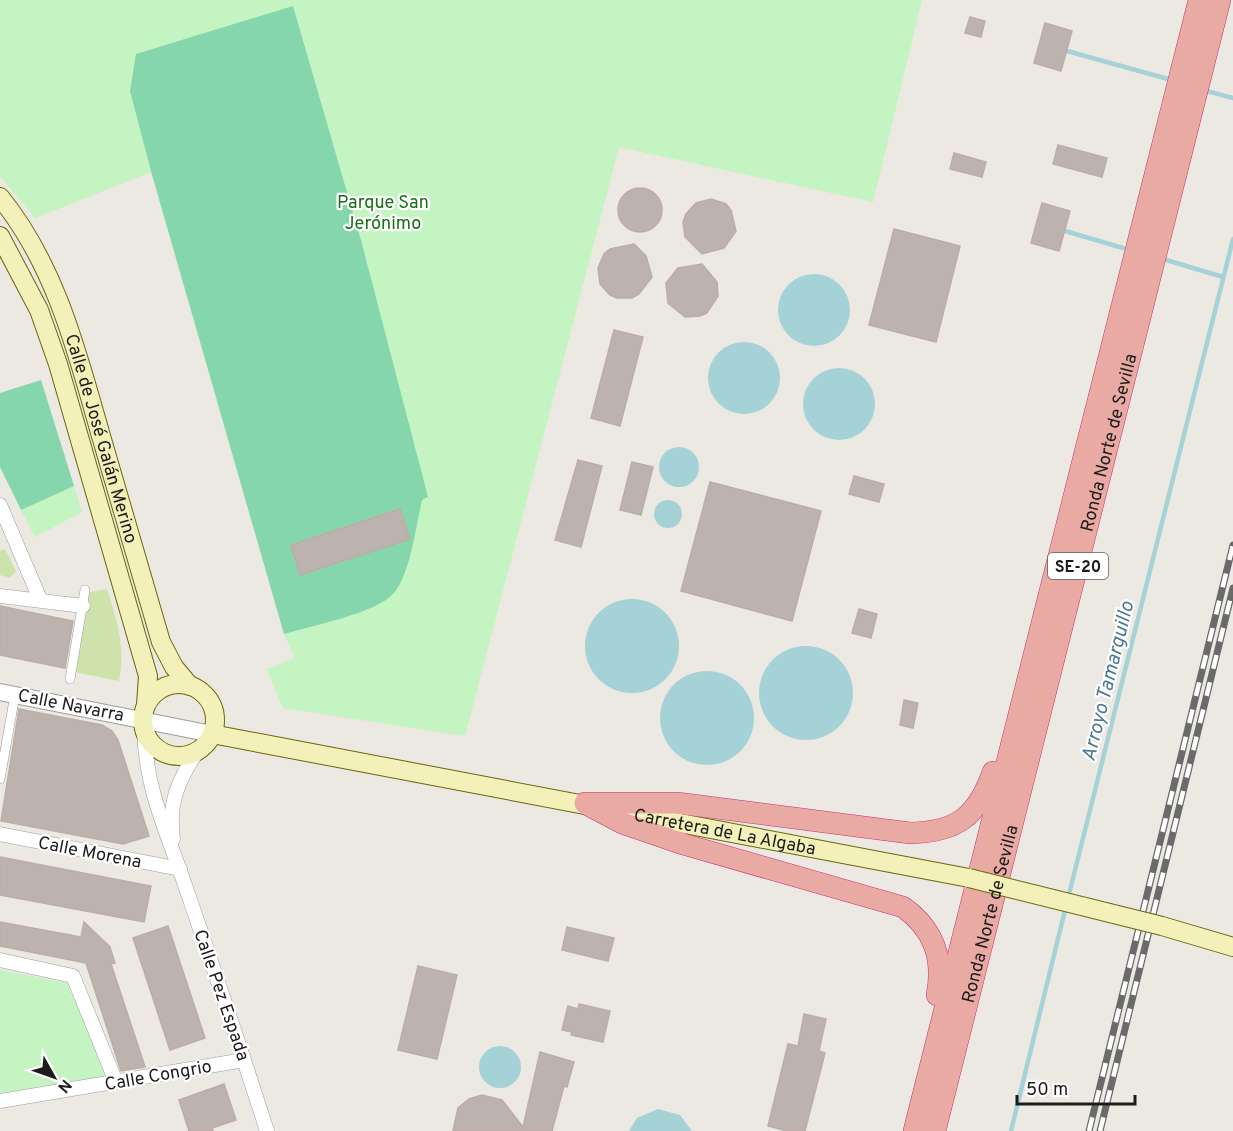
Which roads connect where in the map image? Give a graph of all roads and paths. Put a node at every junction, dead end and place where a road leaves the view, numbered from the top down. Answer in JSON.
{"nodes":[{"id":1,"x":1199,"y":0,"type":"edge"},
{"id":2,"x":1220,"y":0,"type":"edge"},
{"id":3,"x":0,"y":197,"type":"edge"},
{"id":4,"x":0,"y":236,"type":"edge"},
{"id":5,"x":0,"y":505,"type":"edge"},
{"id":6,"x":85,"y":590,"type":"dead end"},
{"id":7,"x":0,"y":596,"type":"edge"},
{"id":8,"x":40,"y":599,"type":"junction"},
{"id":9,"x":83,"y":606,"type":"junction"},
{"id":10,"x":1046,"y":612,"type":"junction"},
{"id":11,"x":70,"y":679,"type":"dead end"},
{"id":12,"x":190,"y":686,"type":"junction"},
{"id":13,"x":8,"y":693,"type":"edge"},
{"id":14,"x":212,"y":705,"type":"junction"},
{"id":15,"x":144,"y":718,"type":"junction"},
{"id":16,"x":212,"y":734,"type":"junction"},
{"id":17,"x":262,"y":742,"type":"junction"},
{"id":18,"x":197,"y":752,"type":"junction"},
{"id":19,"x":0,"y":779,"type":"edge"},
{"id":20,"x":585,"y":803,"type":"junction"},
{"id":21,"x":0,"y":834,"type":"edge"},
{"id":22,"x":178,"y":864,"type":"junction"},
{"id":23,"x":1233,"y":947,"type":"edge"},
{"id":24,"x":0,"y":960,"type":"edge"},
{"id":25,"x":244,"y":1060,"type":"junction"},
{"id":26,"x":116,"y":1082,"type":"junction"},
{"id":27,"x":0,"y":1101,"type":"edge"},
{"id":28,"x":267,"y":1131,"type":"edge"},
{"id":29,"x":913,"y":1131,"type":"edge"},
{"id":30,"x":935,"y":1131,"type":"edge"}],
"edges":[{"from":1,"to":10,"type":"highway","name":"Ronda Norte de Sevilla","number":"SE-20"},
{"from":2,"to":30,"type":"highway","name":"Ronda Norte de Sevilla","number":"SE-20"},
{"from":3,"to":12,"type":"main road","name":"Calle de José Galán Merino"},
{"from":4,"to":15,"type":"main road","name":"Calle de José Galán Merino"},
{"from":5,"to":8,"type":"street"},
{"from":6,"to":9,"type":"street"},
{"from":7,"to":8,"type":"street"},
{"from":8,"to":9,"type":"street"},
{"from":9,"to":11,"type":"street"},
{"from":10,"to":20,"type":"highway"},
{"from":10,"to":29,"type":"highway","name":"Ronda Norte de Sevilla","number":"SE-20"},
{"from":12,"to":14,"type":"main road","name":"Calle de José Galán Merino"},
{"from":12,"to":15,"type":"main road"},
{"from":13,"to":15,"type":"street","name":"Calle Navarra"},
{"from":13,"to":19,"type":"street"},
{"from":14,"to":16,"type":"main road"},
{"from":14,"to":17,"type":"main road","name":"Calle de José Galán Merino"},
{"from":15,"to":16,"type":"street","name":"Calle Navarra"},
{"from":15,"to":18,"type":"main road"},
{"from":15,"to":22,"type":"street","name":"Calle Pez Espada"},
{"from":16,"to":17,"type":"main road","name":"Carretera de La Algaba"},
{"from":16,"to":18,"type":"main road"},
{"from":17,"to":20,"type":"main road","name":"Carretera de La Algaba"},
{"from":18,"to":22,"type":"street","name":"Calle Pez Espada"},
{"from":20,"to":23,"type":"main road","name":"Carretera de La Algaba","bridge":true},
{"from":20,"to":29,"type":"highway"},
{"from":21,"to":22,"type":"street","name":"Calle Morena"},
{"from":22,"to":25,"type":"street","name":"Calle Pez Espada"},
{"from":24,"to":26,"type":"street"},
{"from":25,"to":26,"type":"street","name":"Calle Congrio"},
{"from":25,"to":28,"type":"street","name":"Calle Pez Espada"},
{"from":26,"to":27,"type":"street","name":"Calle Congrio"}]}
